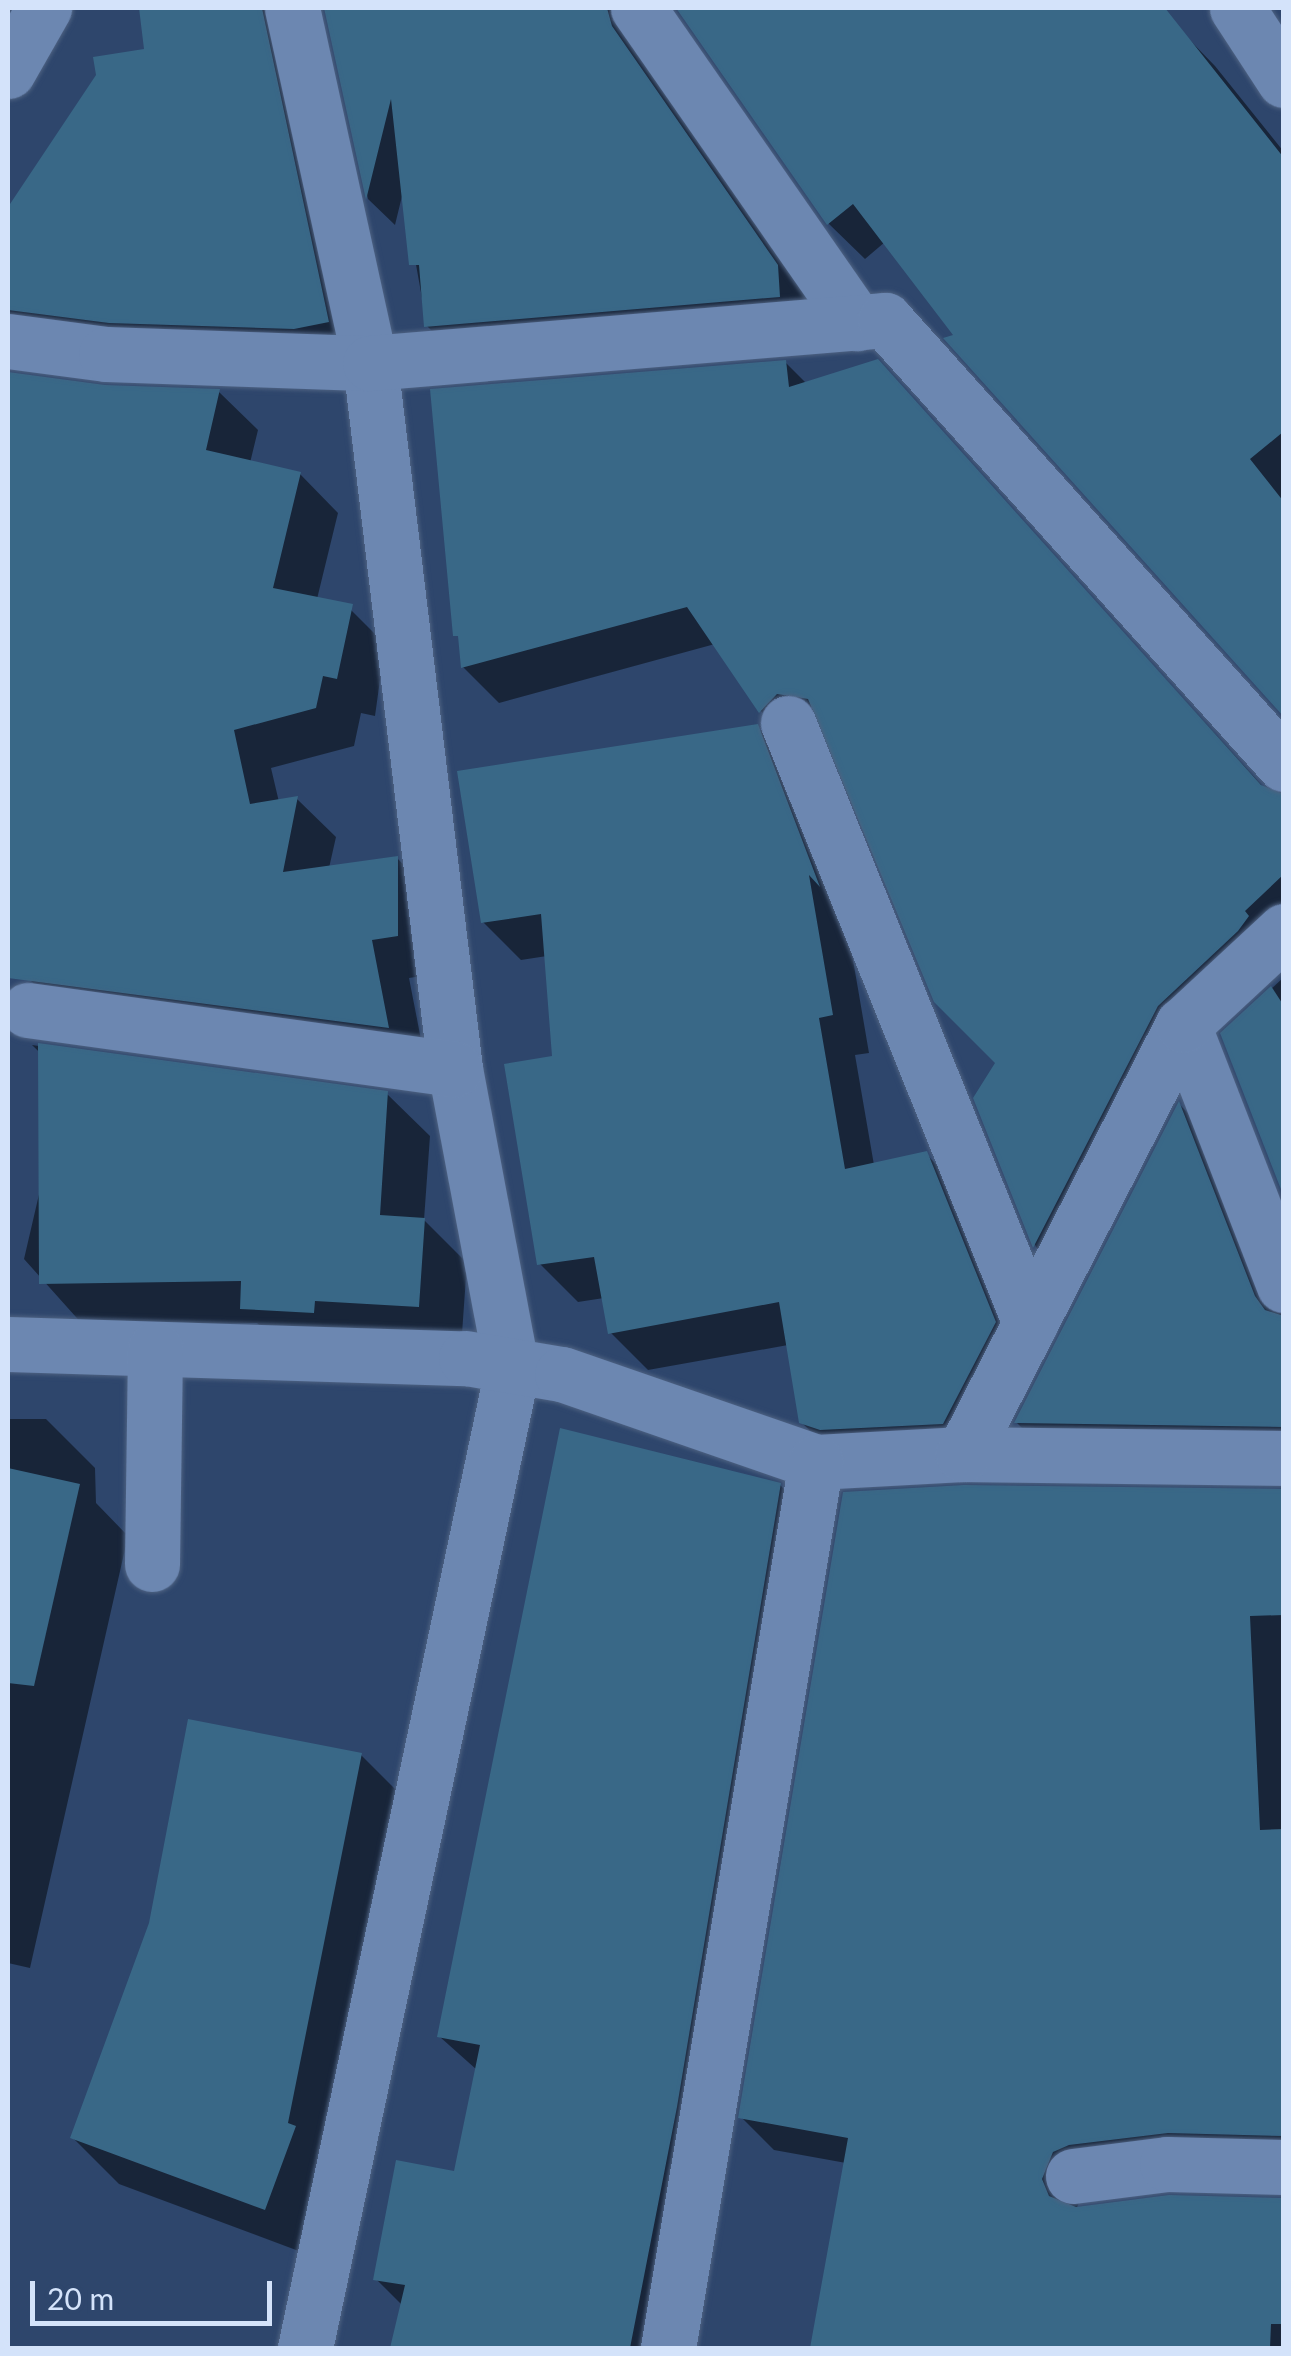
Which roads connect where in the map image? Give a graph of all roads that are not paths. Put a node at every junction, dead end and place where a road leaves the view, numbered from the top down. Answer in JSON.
{"nodes":[{"id":1,"x":44,"y":8,"type":"edge"},
{"id":2,"x":292,"y":8,"type":"edge"},
{"id":3,"x":638,"y":8,"type":"edge"},
{"id":4,"x":1237,"y":8,"type":"edge"},
{"id":5,"x":8,"y":71,"type":"edge"},
{"id":6,"x":1284,"y":80,"type":"edge"},
{"id":7,"x":858,"y":322,"type":"junction"},
{"id":8,"x":8,"y":341,"type":"edge"},
{"id":9,"x":370,"y":363,"type":"junction"},
{"id":10,"x":788,"y":723,"type":"dead end"},
{"id":11,"x":1284,"y":764,"type":"edge"},
{"id":12,"x":1283,"y":933,"type":"edge"},
{"id":13,"x":28,"y":1010,"type":"dead end"},
{"id":14,"x":1183,"y":1025,"type":"junction"},
{"id":15,"x":455,"y":1069,"type":"junction"},
{"id":16,"x":1284,"y":1285,"type":"edge"},
{"id":17,"x":1030,"y":1323,"type":"junction"},
{"id":18,"x":8,"y":1344,"type":"edge"},
{"id":19,"x":155,"y":1349,"type":"junction"},
{"id":20,"x":512,"y":1370,"type":"junction"},
{"id":21,"x":963,"y":1454,"type":"junction"},
{"id":22,"x":1284,"y":1458,"type":"edge"},
{"id":23,"x":816,"y":1462,"type":"junction"},
{"id":24,"x":152,"y":1564,"type":"dead end"},
{"id":25,"x":1284,"y":2168,"type":"edge"},
{"id":26,"x":1073,"y":2176,"type":"dead end"},
{"id":27,"x":305,"y":2348,"type":"edge"},
{"id":28,"x":668,"y":2348,"type":"edge"}],
"edges":[{"from":1,"to":5,"type":"street"},
{"from":2,"to":9,"type":"street"},
{"from":3,"to":7,"type":"street"},
{"from":4,"to":6,"type":"street"},
{"from":7,"to":9,"type":"street"},
{"from":7,"to":11,"type":"street"},
{"from":8,"to":9,"type":"street"},
{"from":9,"to":15,"type":"street"},
{"from":10,"to":17,"type":"street"},
{"from":12,"to":14,"type":"street"},
{"from":13,"to":15,"type":"street"},
{"from":14,"to":16,"type":"street"},
{"from":14,"to":17,"type":"street"},
{"from":15,"to":20,"type":"street"},
{"from":17,"to":21,"type":"street"},
{"from":18,"to":19,"type":"street"},
{"from":19,"to":20,"type":"street"},
{"from":19,"to":24,"type":"street"},
{"from":20,"to":23,"type":"street"},
{"from":20,"to":27,"type":"street"},
{"from":21,"to":22,"type":"street"},
{"from":21,"to":23,"type":"street"},
{"from":23,"to":28,"type":"street"},
{"from":25,"to":26,"type":"street"}]}
